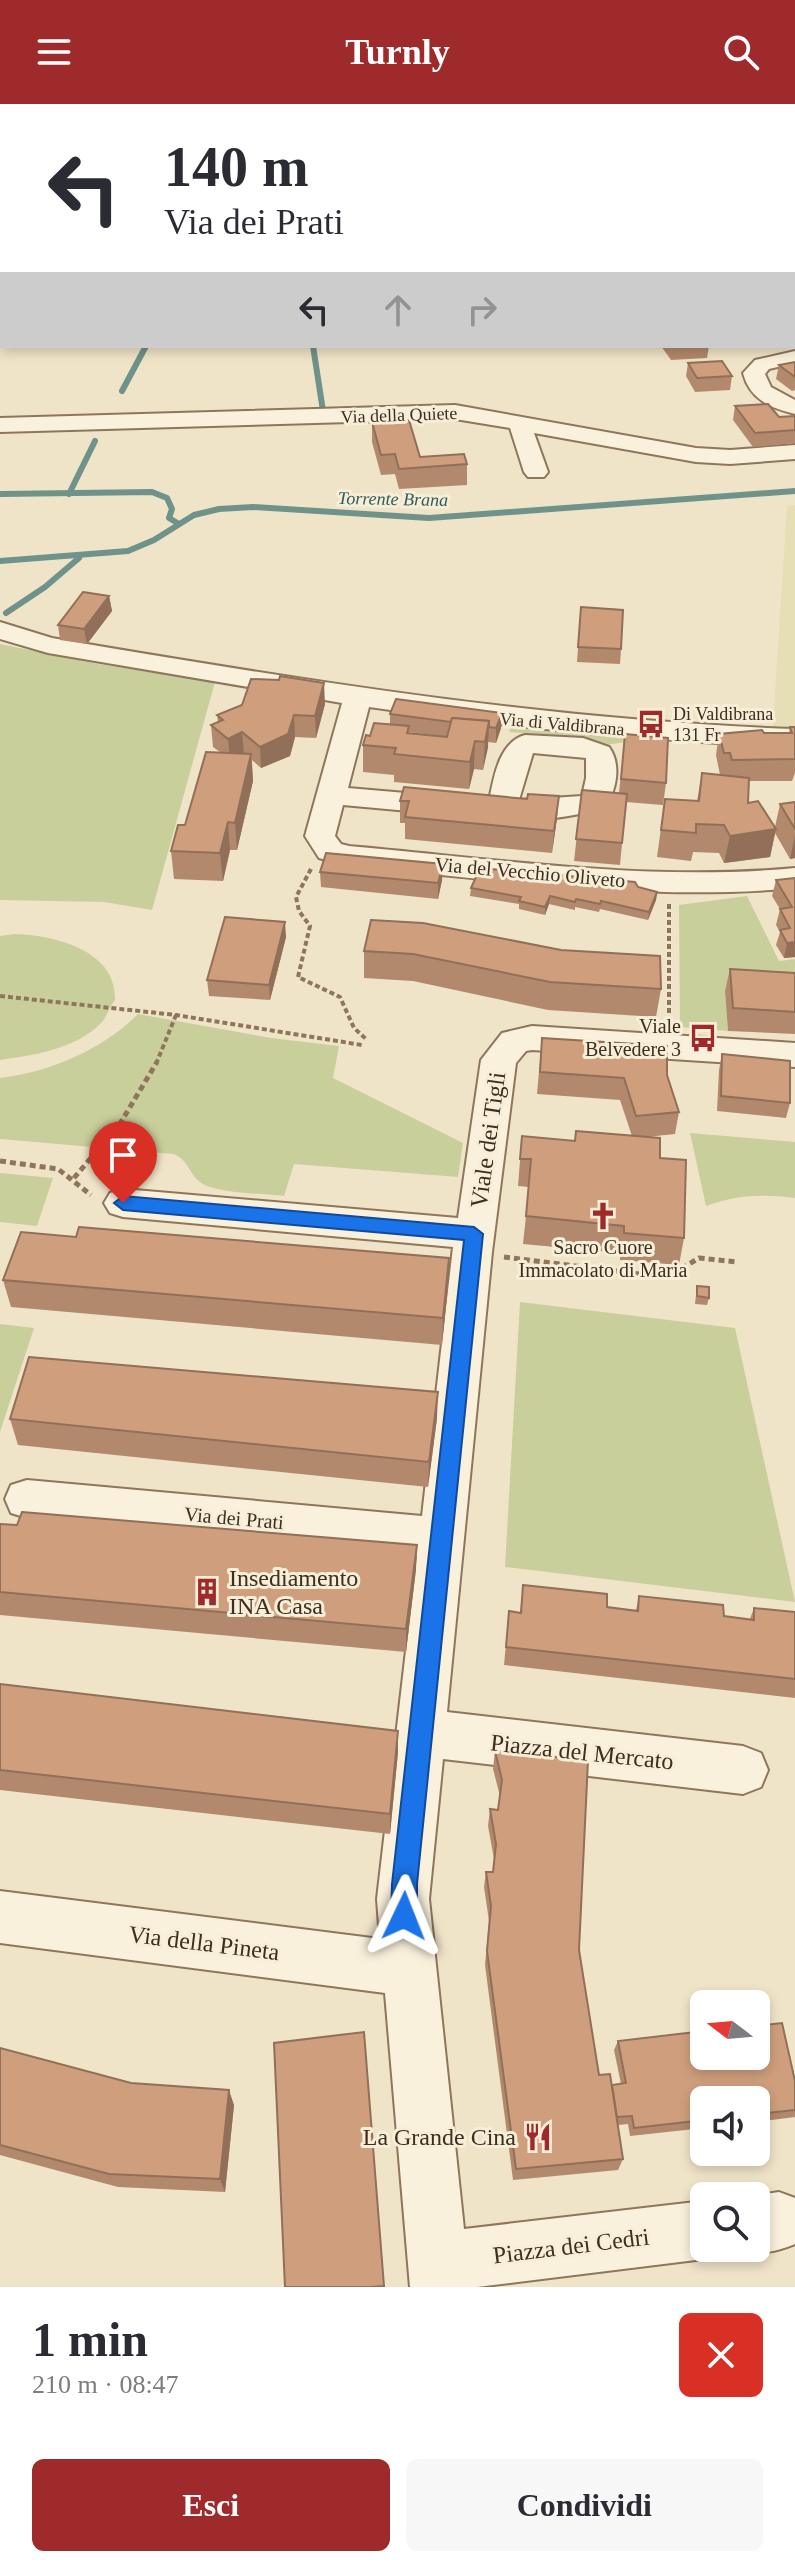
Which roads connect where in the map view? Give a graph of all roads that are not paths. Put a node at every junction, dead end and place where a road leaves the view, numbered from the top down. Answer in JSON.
{"nodes":[{"id":1,"x":795,"y":357,"type":"edge"},
{"id":2,"x":795,"y":407,"type":"edge"},
{"id":3,"x":519,"y":423,"type":"junction"},
{"id":4,"x":0,"y":425,"type":"edge"},
{"id":5,"x":795,"y":452,"type":"edge"},
{"id":6,"x":536,"y":472,"type":"dead end"},
{"id":7,"x":0,"y":630,"type":"edge"},
{"id":8,"x":357,"y":699,"type":"junction"},
{"id":9,"x":795,"y":738,"type":"edge"},
{"id":10,"x":331,"y":795,"type":"junction"},
{"id":11,"x":502,"y":810,"type":"edge"},
{"id":12,"x":795,"y":878,"type":"edge"},
{"id":13,"x":795,"y":1055,"type":"edge"},
{"id":14,"x":123,"y":1203,"type":"road end"},
{"id":15,"x":473,"y":1243,"type":"junction"},
{"id":16,"x":27,"y":1499,"type":"dead end"},
{"id":17,"x":441,"y":1538,"type":"junction"},
{"id":18,"x":420,"y":1733,"type":"junction"},
{"id":19,"x":743,"y":1770,"type":"dead end"},
{"id":20,"x":0,"y":1917,"type":"edge"},
{"id":21,"x":409,"y":1969,"type":"junction"},
{"id":22,"x":690,"y":2232,"type":"edge"},
{"id":23,"x":439,"y":2274,"type":"edge"}],
"edges":[{"from":1,"to":2,"type":"street"},
{"from":3,"to":4,"type":"street","name":"Via della Quiete"},
{"from":3,"to":5,"type":"street","name":"Via della Quiete"},
{"from":3,"to":6,"type":"street"},
{"from":7,"to":8,"type":"street","name":"Via di Valdibrana"},
{"from":8,"to":9,"type":"street","name":"Via di Valdibrana"},
{"from":8,"to":10,"type":"street","name":"Via del Vecchio Oliveto"},
{"from":10,"to":11,"type":"street"},
{"from":10,"to":12,"type":"street","name":"Via del Vecchio Oliveto"},
{"from":13,"to":15,"type":"street","name":"Viale dei Tigli"},
{"from":14,"to":15,"type":"street"},
{"from":15,"to":17,"type":"street","name":"Viale dei Tigli"},
{"from":16,"to":17,"type":"street","name":"Via dei Prati"},
{"from":17,"to":18,"type":"street","name":"Viale dei Tigli"},
{"from":18,"to":19,"type":"street","name":"Piazza del Mercato"},
{"from":18,"to":21,"type":"street","name":"Viale dei Tigli"},
{"from":20,"to":21,"type":"street","name":"Via della Pineta"},
{"from":21,"to":23,"type":"street","name":"Viale dei Tigli"},
{"from":22,"to":23,"type":"street","name":"Piazza dei Cedri"}]}
